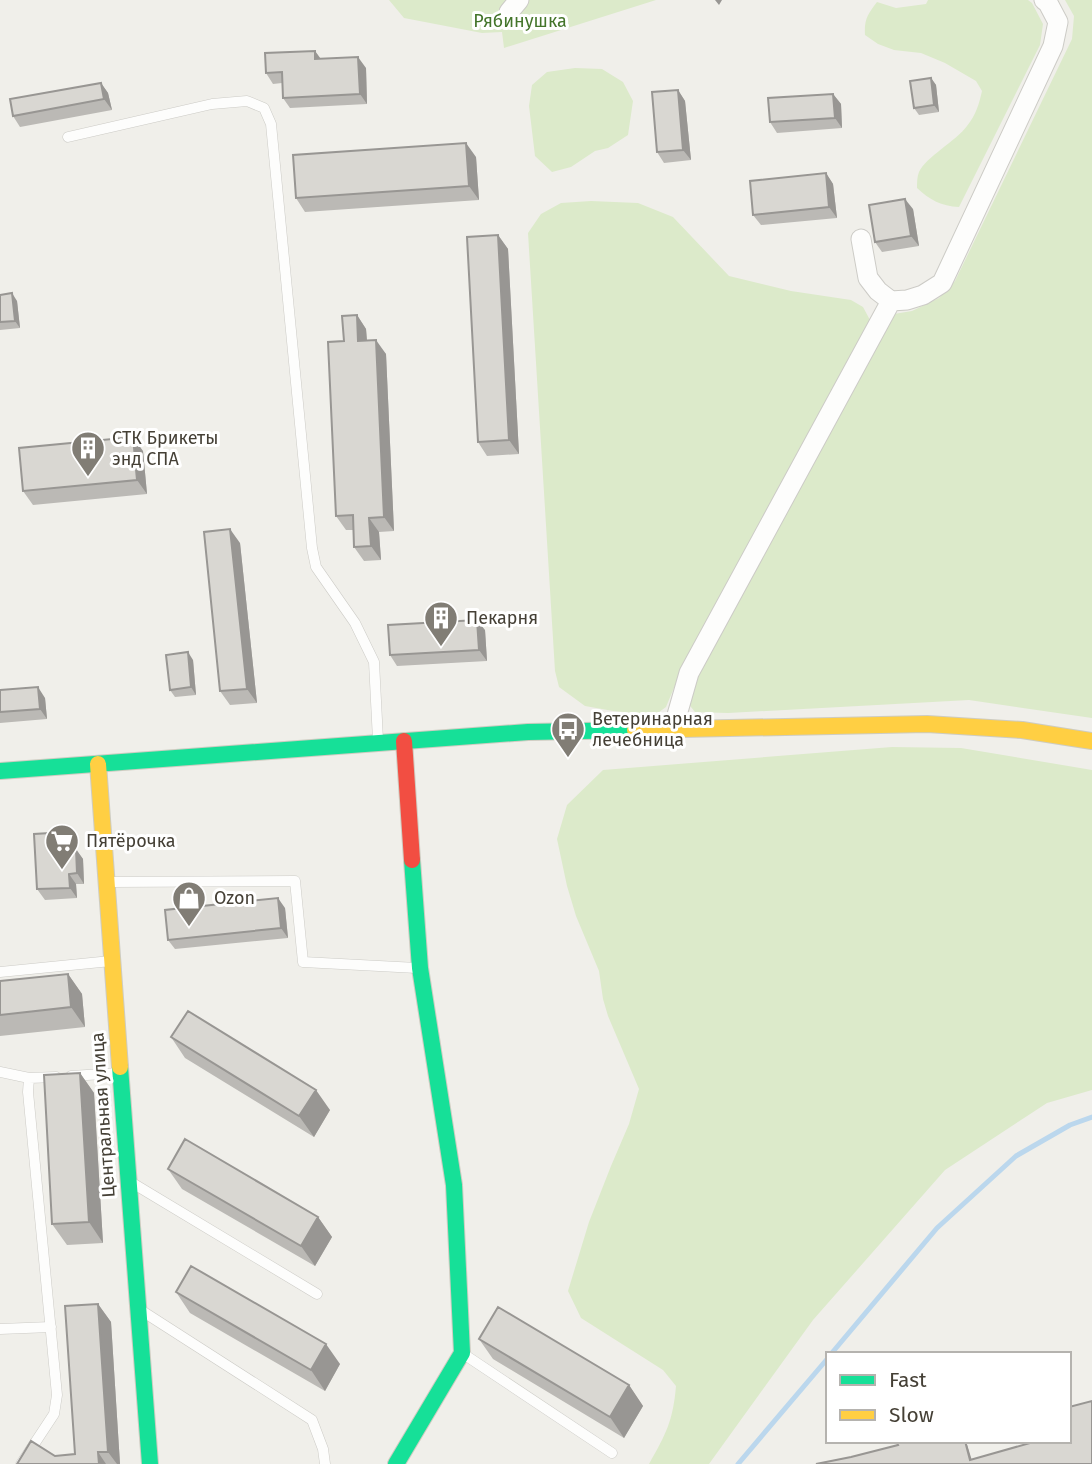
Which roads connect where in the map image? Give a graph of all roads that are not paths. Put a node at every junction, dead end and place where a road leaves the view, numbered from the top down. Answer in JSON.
{"nodes":[{"id":1,"x":1044,"y":0,"type":"edge"},
{"id":2,"x":68,"y":137,"type":"dead end"},
{"id":3,"x":861,"y":239,"type":"dead end"},
{"id":4,"x":891,"y":301,"type":"junction"},
{"id":5,"x":673,"y":729,"type":"junction"},
{"id":6,"x":404,"y":741,"type":"junction"},
{"id":7,"x":1092,"y":741,"type":"edge"},
{"id":8,"x":378,"y":743,"type":"junction"},
{"id":9,"x":97,"y":764,"type":"junction"},
{"id":10,"x":0,"y":771,"type":"edge"},
{"id":11,"x":106,"y":882,"type":"junction"},
{"id":12,"x":112,"y":961,"type":"junction"},
{"id":13,"x":420,"y":968,"type":"junction"},
{"id":14,"x":0,"y":972,"type":"edge"},
{"id":15,"x":0,"y":1072,"type":"edge"},
{"id":16,"x":120,"y":1073,"type":"junction"},
{"id":17,"x":29,"y":1078,"type":"junction"},
{"id":18,"x":127,"y":1180,"type":"junction"},
{"id":19,"x":317,"y":1294,"type":"dead end"},
{"id":20,"x":136,"y":1308,"type":"junction"},
{"id":21,"x":51,"y":1327,"type":"junction"},
{"id":22,"x":0,"y":1329,"type":"edge"},
{"id":23,"x":462,"y":1353,"type":"junction"},
{"id":24,"x":612,"y":1453,"type":"dead end"},
{"id":25,"x":21,"y":1464,"type":"edge"},
{"id":26,"x":150,"y":1464,"type":"edge"},
{"id":27,"x":325,"y":1464,"type":"edge"},
{"id":28,"x":396,"y":1464,"type":"edge"}],
"edges":[{"from":1,"to":4,"type":"street"},
{"from":2,"to":8,"type":"lane"},
{"from":3,"to":4,"type":"street"},
{"from":4,"to":5,"type":"street"},
{"from":5,"to":6,"type":"street"},
{"from":5,"to":7,"type":"street"},
{"from":6,"to":8,"type":"street"},
{"from":6,"to":13,"type":"street"},
{"from":8,"to":9,"type":"street"},
{"from":9,"to":10,"type":"street"},
{"from":9,"to":11,"type":"street","name":"Центральная улица"},
{"from":11,"to":12,"type":"street","name":"Центральная улица"},
{"from":11,"to":13,"type":"lane"},
{"from":12,"to":14,"type":"lane"},
{"from":12,"to":16,"type":"street","name":"Центральная улица"},
{"from":13,"to":23,"type":"street"},
{"from":15,"to":17,"type":"lane"},
{"from":16,"to":17,"type":"lane"},
{"from":16,"to":18,"type":"street","name":"Центральная улица"},
{"from":17,"to":21,"type":"lane"},
{"from":18,"to":19,"type":"lane"},
{"from":18,"to":20,"type":"street","name":"Центральная улица"},
{"from":20,"to":26,"type":"street","name":"Центральная улица"},
{"from":20,"to":27,"type":"lane"},
{"from":21,"to":22,"type":"lane"},
{"from":21,"to":25,"type":"lane"},
{"from":23,"to":24,"type":"lane"},
{"from":23,"to":28,"type":"street"}]}
